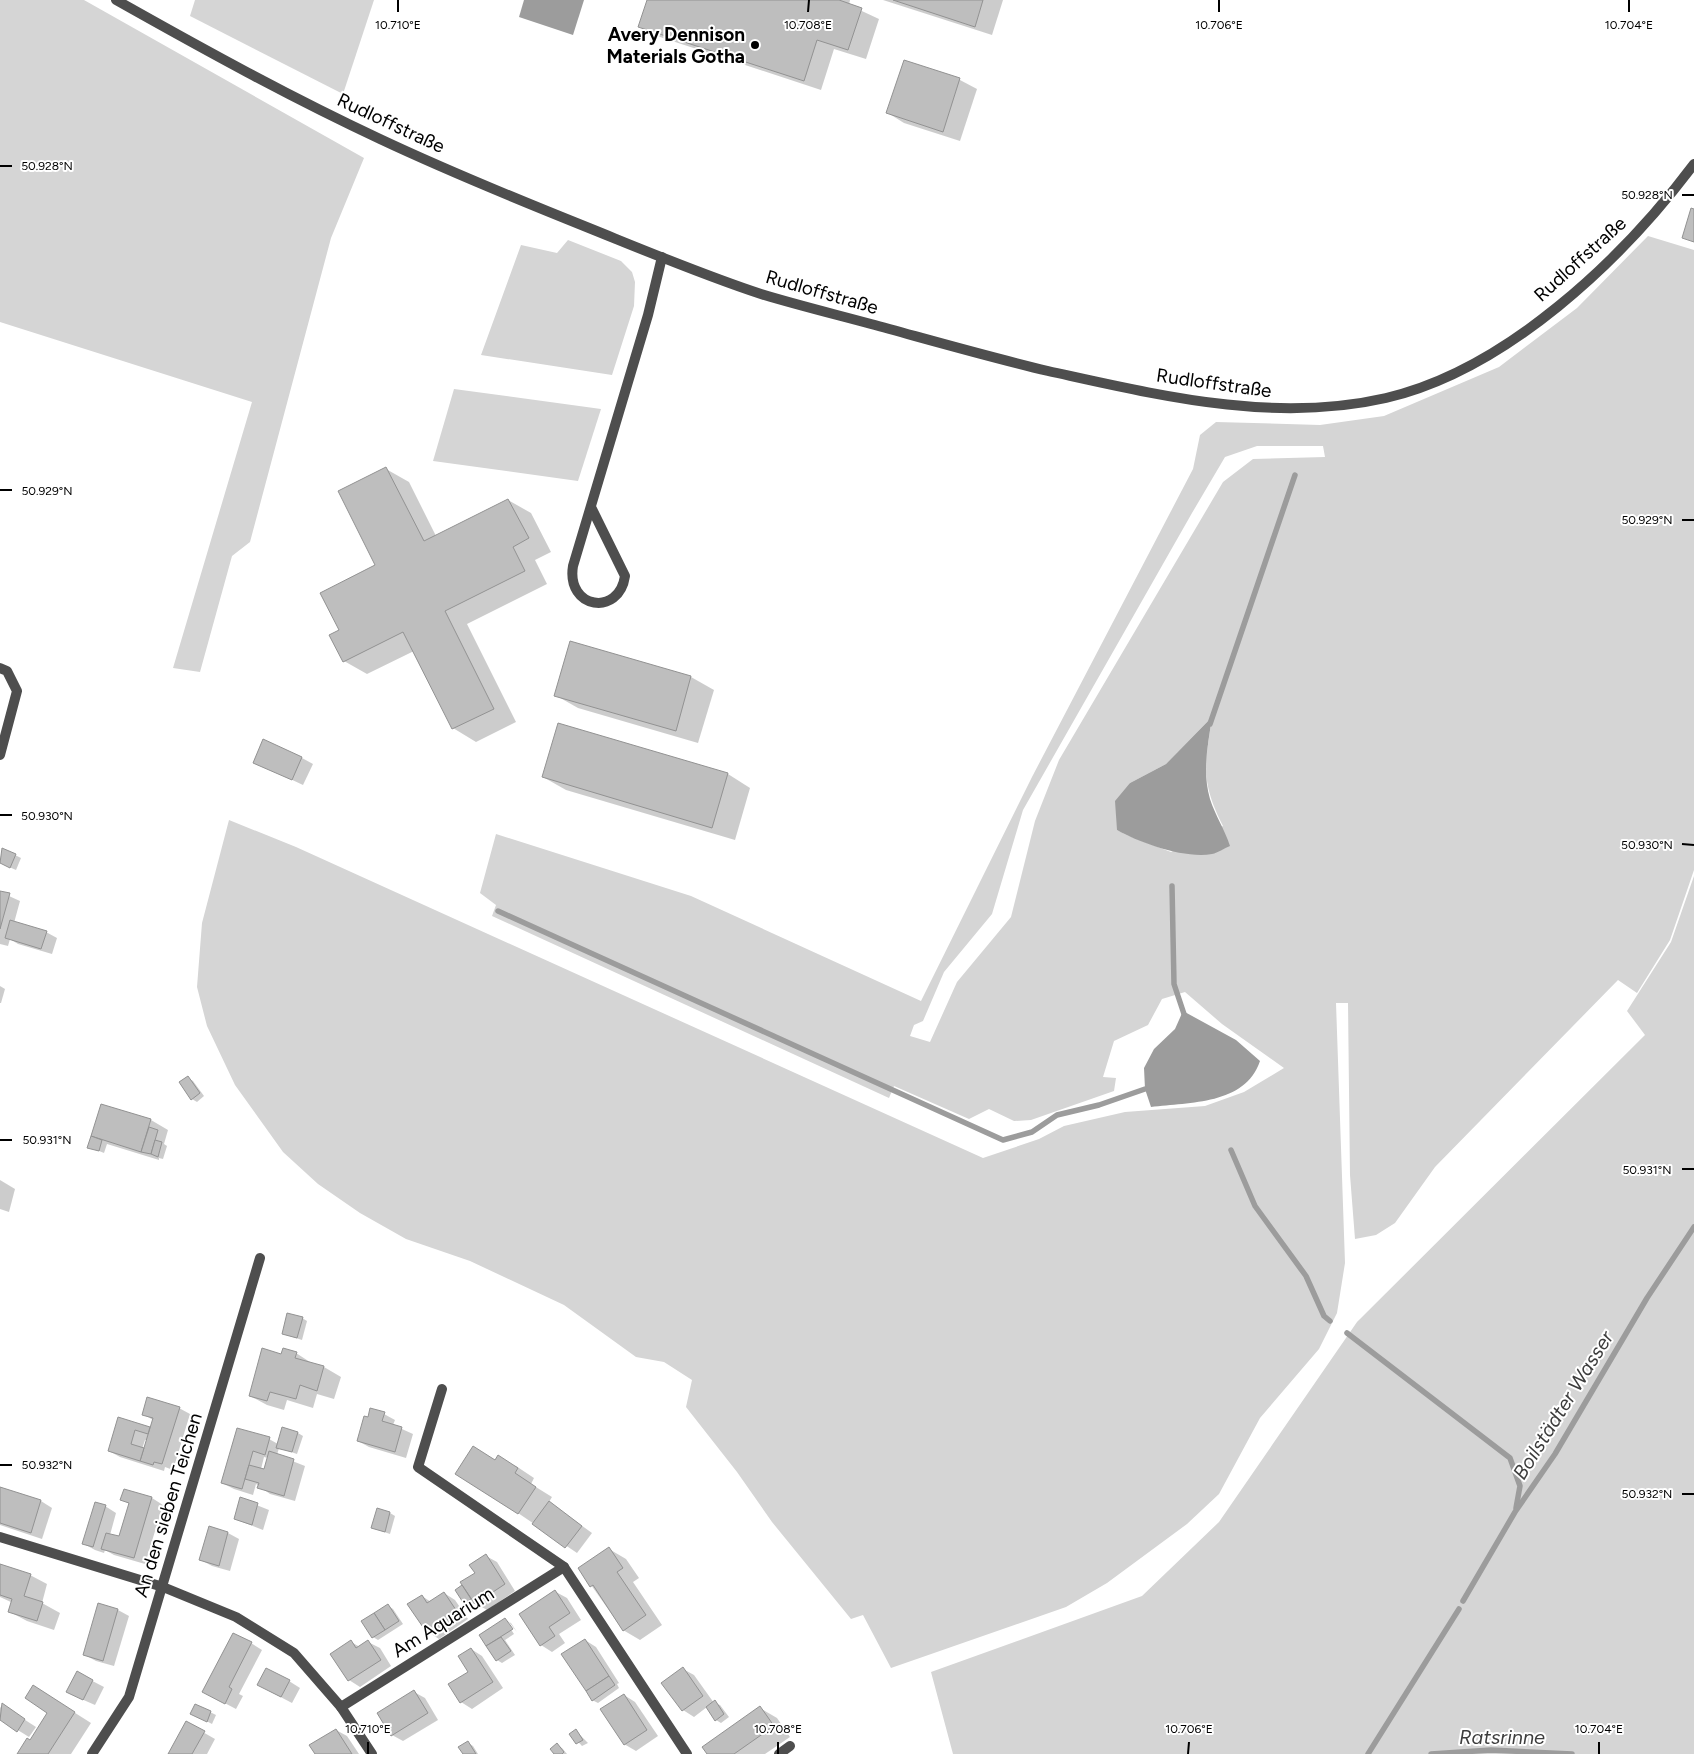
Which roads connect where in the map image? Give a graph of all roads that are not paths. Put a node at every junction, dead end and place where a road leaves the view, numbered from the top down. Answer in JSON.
{"nodes":[{"id":1,"x":116,"y":0,"type":"edge"},
{"id":2,"x":1694,"y":164,"type":"edge"},
{"id":3,"x":662,"y":257,"type":"junction"},
{"id":4,"x":591,"y":507,"type":"junction"},
{"id":5,"x":0,"y":668,"type":"edge"},
{"id":6,"x":0,"y":755,"type":"edge"},
{"id":7,"x":260,"y":1258,"type":"dead end"},
{"id":8,"x":442,"y":1389,"type":"dead end"},
{"id":9,"x":0,"y":1537,"type":"edge"},
{"id":10,"x":564,"y":1567,"type":"junction"},
{"id":11,"x":162,"y":1587,"type":"junction"},
{"id":12,"x":341,"y":1707,"type":"junction"},
{"id":13,"x":790,"y":1746,"type":"dead end"},
{"id":14,"x":92,"y":1754,"type":"edge"},
{"id":15,"x":372,"y":1754,"type":"edge"},
{"id":16,"x":687,"y":1754,"type":"edge"},
{"id":17,"x":778,"y":1754,"type":"edge"}],
"edges":[{"from":1,"to":3,"type":"street","name":"Rudloffstraße"},
{"from":2,"to":3,"type":"street","name":"Rudloffstraße"},
{"from":3,"to":4,"type":"street"},
{"from":4,"to":4,"type":"street"},
{"from":5,"to":6,"type":"street"},
{"from":7,"to":11,"type":"street","name":"An den sieben Teichen"},
{"from":8,"to":10,"type":"street"},
{"from":9,"to":11,"type":"street"},
{"from":10,"to":12,"type":"street","name":"Am Aquarium"},
{"from":10,"to":16,"type":"street"},
{"from":11,"to":12,"type":"street"},
{"from":11,"to":14,"type":"street","name":"An den sieben Teichen"},
{"from":12,"to":15,"type":"street"},
{"from":13,"to":17,"type":"street"}]}
